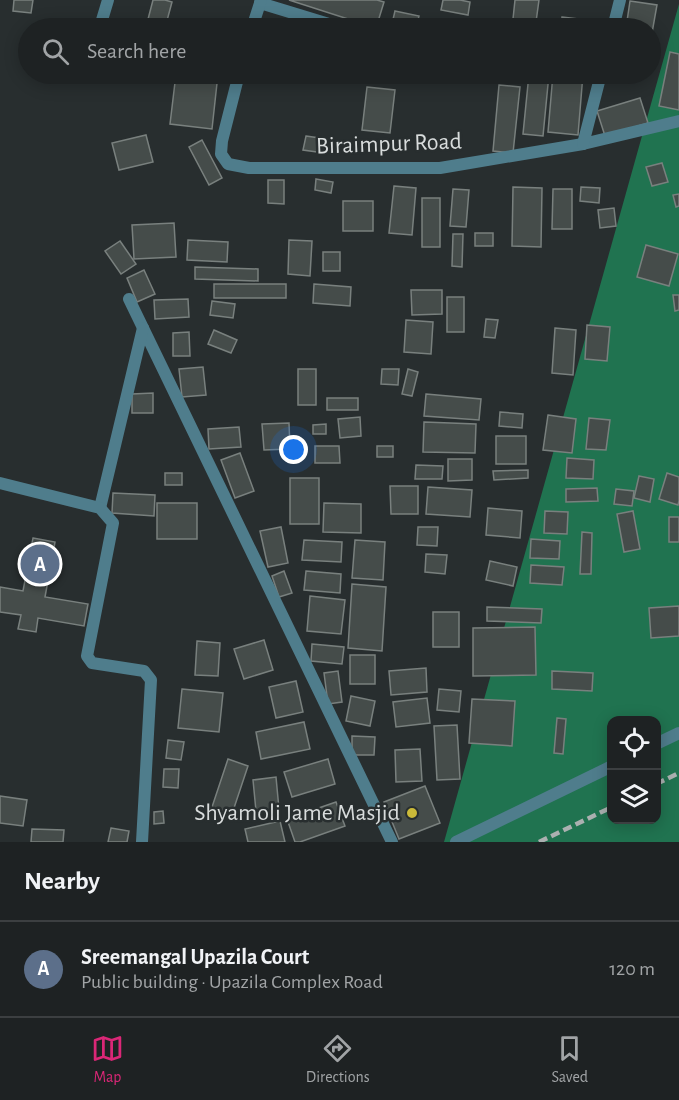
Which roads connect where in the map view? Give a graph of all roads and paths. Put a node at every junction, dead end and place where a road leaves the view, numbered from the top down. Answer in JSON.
{"nodes":[{"id":1,"x":108,"y":0,"type":"edge"},
{"id":2,"x":620,"y":0,"type":"edge"},
{"id":3,"x":260,"y":1,"type":"edge"},
{"id":4,"x":103,"y":18,"type":"edge"},
{"id":5,"x":255,"y":18,"type":"edge"},
{"id":6,"x":312,"y":18,"type":"edge"},
{"id":7,"x":616,"y":18,"type":"edge"},
{"id":8,"x":236,"y":84,"type":"edge"},
{"id":9,"x":599,"y":84,"type":"edge"},
{"id":10,"x":679,"y":121,"type":"edge"},
{"id":11,"x":584,"y":144,"type":"junction"},
{"id":12,"x":129,"y":298,"type":"dead end"},
{"id":13,"x":143,"y":328,"type":"junction"},
{"id":14,"x":0,"y":483,"type":"edge"},
{"id":15,"x":100,"y":508,"type":"junction"},
{"id":16,"x":679,"y":733,"type":"edge"},
{"id":17,"x":661,"y":742,"type":"edge"},
{"id":18,"x":607,"y":768,"type":"edge"},
{"id":19,"x":142,"y":842,"type":"edge"},
{"id":20,"x":392,"y":842,"type":"edge"},
{"id":21,"x":456,"y":842,"type":"edge"}],
"edges":[{"from":1,"to":4,"type":"street"},
{"from":2,"to":7,"type":"street"},
{"from":3,"to":5,"type":"street"},
{"from":3,"to":6,"type":"street"},
{"from":8,"to":11,"type":"street","name":"Biraimpur Road"},
{"from":9,"to":11,"type":"street"},
{"from":10,"to":11,"type":"street","name":"Biraimpur Road"},
{"from":12,"to":13,"type":"street"},
{"from":13,"to":15,"type":"street"},
{"from":13,"to":20,"type":"street"},
{"from":14,"to":15,"type":"street"},
{"from":15,"to":19,"type":"street"},
{"from":16,"to":17,"type":"street"},
{"from":18,"to":21,"type":"street"}]}
